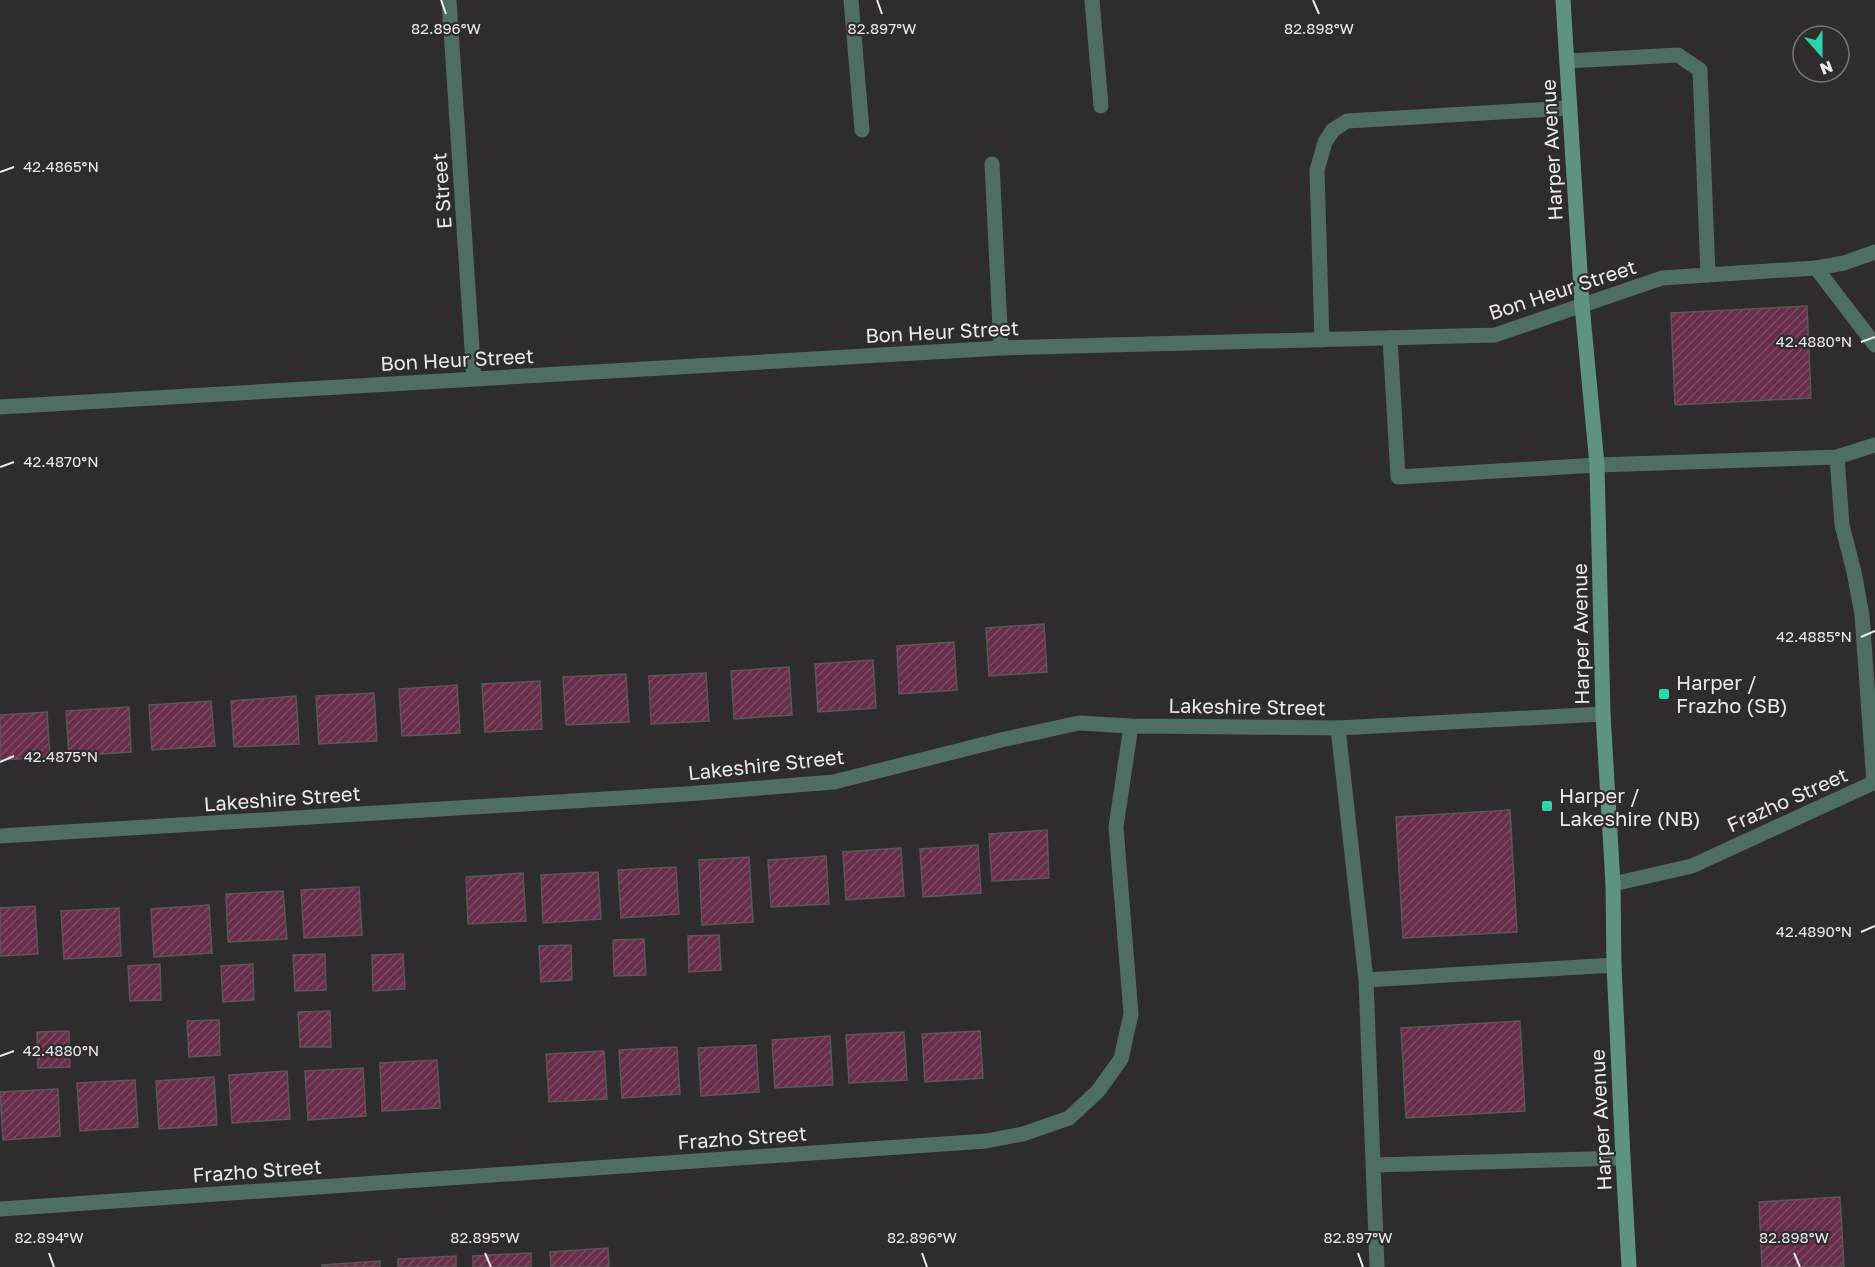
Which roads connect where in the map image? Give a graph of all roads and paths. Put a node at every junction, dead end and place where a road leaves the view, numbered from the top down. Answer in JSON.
{"nodes":[{"id":1,"x":449,"y":0,"type":"edge"},
{"id":2,"x":851,"y":0,"type":"edge"},
{"id":3,"x":1092,"y":0,"type":"edge"},
{"id":4,"x":1563,"y":0,"type":"edge"},
{"id":5,"x":1567,"y":61,"type":"junction"},
{"id":6,"x":1101,"y":106,"type":"dead end"},
{"id":7,"x":1570,"y":108,"type":"junction"},
{"id":8,"x":862,"y":130,"type":"dead end"},
{"id":9,"x":992,"y":164,"type":"dead end"},
{"id":10,"x":1875,"y":252,"type":"edge"},
{"id":11,"x":1816,"y":268,"type":"junction"},
{"id":12,"x":1708,"y":275,"type":"junction"},
{"id":13,"x":1582,"y":306,"type":"junction"},
{"id":14,"x":1390,"y":338,"type":"junction"},
{"id":15,"x":1322,"y":340,"type":"junction"},
{"id":16,"x":1875,"y":345,"type":"edge"},
{"id":17,"x":1001,"y":348,"type":"junction"},
{"id":18,"x":474,"y":379,"type":"junction"},
{"id":19,"x":0,"y":407,"type":"edge"},
{"id":20,"x":1875,"y":445,"type":"edge"},
{"id":21,"x":1836,"y":457,"type":"junction"},
{"id":22,"x":1598,"y":465,"type":"junction"},
{"id":23,"x":1603,"y":714,"type":"junction"},
{"id":24,"x":1131,"y":726,"type":"junction"},
{"id":25,"x":1338,"y":728,"type":"junction"},
{"id":26,"x":1875,"y":783,"type":"edge"},
{"id":27,"x":0,"y":836,"type":"edge"},
{"id":28,"x":1613,"y":884,"type":"junction"},
{"id":29,"x":1614,"y":965,"type":"junction"},
{"id":30,"x":1366,"y":980,"type":"junction"},
{"id":31,"x":1623,"y":1158,"type":"junction"},
{"id":32,"x":1373,"y":1165,"type":"junction"},
{"id":33,"x":0,"y":1209,"type":"edge"},
{"id":34,"x":1377,"y":1267,"type":"edge"},
{"id":35,"x":1629,"y":1267,"type":"edge"}],
"edges":[{"from":1,"to":18,"type":"street","name":"E Street"},
{"from":2,"to":8,"type":"street"},
{"from":3,"to":6,"type":"street"},
{"from":4,"to":5,"type":"main road","name":"Harper Avenue"},
{"from":5,"to":7,"type":"main road","name":"Harper Avenue"},
{"from":5,"to":12,"type":"street"},
{"from":7,"to":13,"type":"main road","name":"Harper Avenue"},
{"from":7,"to":15,"type":"street"},
{"from":9,"to":17,"type":"street"},
{"from":10,"to":11,"type":"street","name":"Bon Heur Street"},
{"from":11,"to":12,"type":"street","name":"Bon Heur Street"},
{"from":11,"to":16,"type":"street"},
{"from":12,"to":13,"type":"street","name":"Bon Heur Street"},
{"from":13,"to":14,"type":"street","name":"Bon Heur Street"},
{"from":13,"to":22,"type":"main road","name":"Harper Avenue"},
{"from":14,"to":15,"type":"street","name":"Bon Heur Street"},
{"from":14,"to":22,"type":"street"},
{"from":15,"to":17,"type":"street","name":"Bon Heur Street"},
{"from":17,"to":18,"type":"street","name":"Bon Heur Street"},
{"from":18,"to":19,"type":"street","name":"Bon Heur Street"},
{"from":20,"to":21,"type":"street"},
{"from":21,"to":22,"type":"street"},
{"from":21,"to":26,"type":"street"},
{"from":22,"to":23,"type":"main road","name":"Harper Avenue"},
{"from":23,"to":25,"type":"street","name":"Lakeshire Street"},
{"from":23,"to":28,"type":"main road","name":"Harper Avenue"},
{"from":24,"to":25,"type":"street","name":"Lakeshire Street"},
{"from":24,"to":27,"type":"street","name":"Lakeshire Street"},
{"from":24,"to":33,"type":"street","name":"Frazho Street"},
{"from":25,"to":30,"type":"street"},
{"from":26,"to":28,"type":"street","name":"Frazho Street"},
{"from":28,"to":29,"type":"main road","name":"Harper Avenue"},
{"from":29,"to":30,"type":"street"},
{"from":29,"to":31,"type":"main road","name":"Harper Avenue"},
{"from":30,"to":32,"type":"street"},
{"from":31,"to":32,"type":"street"},
{"from":31,"to":35,"type":"main road","name":"Harper Avenue"},
{"from":32,"to":34,"type":"street"}]}
